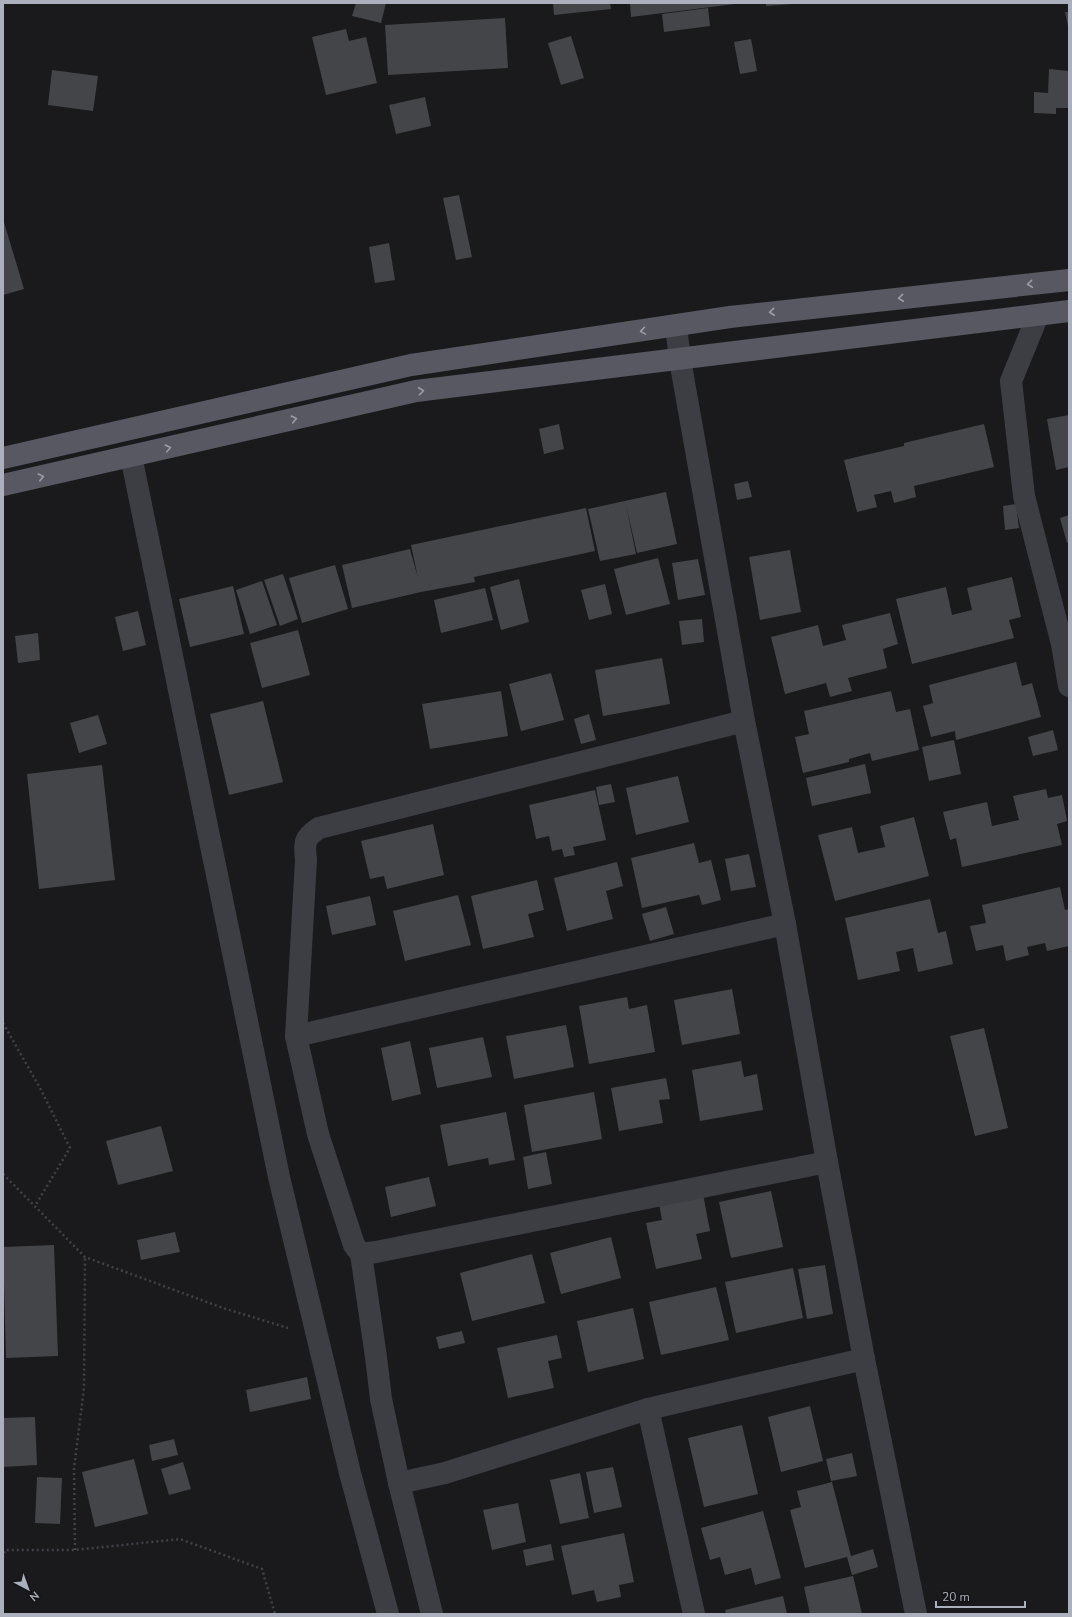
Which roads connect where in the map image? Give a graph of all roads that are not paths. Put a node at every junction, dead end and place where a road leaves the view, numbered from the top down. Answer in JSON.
{"nodes":[{"id":1,"x":1069,"y":280,"type":"edge"},
{"id":2,"x":1069,"y":311,"type":"edge"},
{"id":3,"x":1038,"y":315,"type":"junction"},
{"id":4,"x":676,"y":326,"type":"junction"},
{"id":5,"x":680,"y":360,"type":"junction"},
{"id":6,"x":131,"y":456,"type":"junction"},
{"id":7,"x":3,"y":458,"type":"edge"},
{"id":8,"x":3,"y":485,"type":"edge"},
{"id":9,"x":1069,"y":686,"type":"edge"},
{"id":10,"x":744,"y":721,"type":"junction"},
{"id":11,"x":785,"y":924,"type":"junction"},
{"id":12,"x":296,"y":1036,"type":"junction"},
{"id":13,"x":827,"y":1162,"type":"junction"},
{"id":14,"x":361,"y":1254,"type":"junction"},
{"id":15,"x":864,"y":1359,"type":"junction"},
{"id":16,"x":648,"y":1409,"type":"junction"},
{"id":17,"x":399,"y":1483,"type":"junction"},
{"id":18,"x":388,"y":1614,"type":"edge"},
{"id":19,"x":432,"y":1614,"type":"edge"},
{"id":20,"x":694,"y":1614,"type":"edge"},
{"id":21,"x":916,"y":1614,"type":"edge"}],
"edges":[{"from":1,"to":4,"type":"main road","one_way":true},
{"from":2,"to":3,"type":"main road"},
{"from":3,"to":5,"type":"main road"},
{"from":3,"to":9,"type":"street"},
{"from":4,"to":5,"type":"street"},
{"from":4,"to":7,"type":"main road","one_way":true},
{"from":6,"to":5,"type":"main road","one_way":true},
{"from":5,"to":10,"type":"street"},
{"from":8,"to":6,"type":"main road","one_way":true},
{"from":6,"to":18,"type":"street"},
{"from":10,"to":11,"type":"street"},
{"from":10,"to":12,"type":"street"},
{"from":11,"to":12,"type":"street"},
{"from":11,"to":13,"type":"street"},
{"from":12,"to":14,"type":"street"},
{"from":13,"to":14,"type":"street"},
{"from":13,"to":15,"type":"street"},
{"from":14,"to":17,"type":"street"},
{"from":15,"to":16,"type":"street"},
{"from":15,"to":21,"type":"street"},
{"from":16,"to":17,"type":"street"},
{"from":16,"to":20,"type":"street"},
{"from":17,"to":19,"type":"street"}]}
